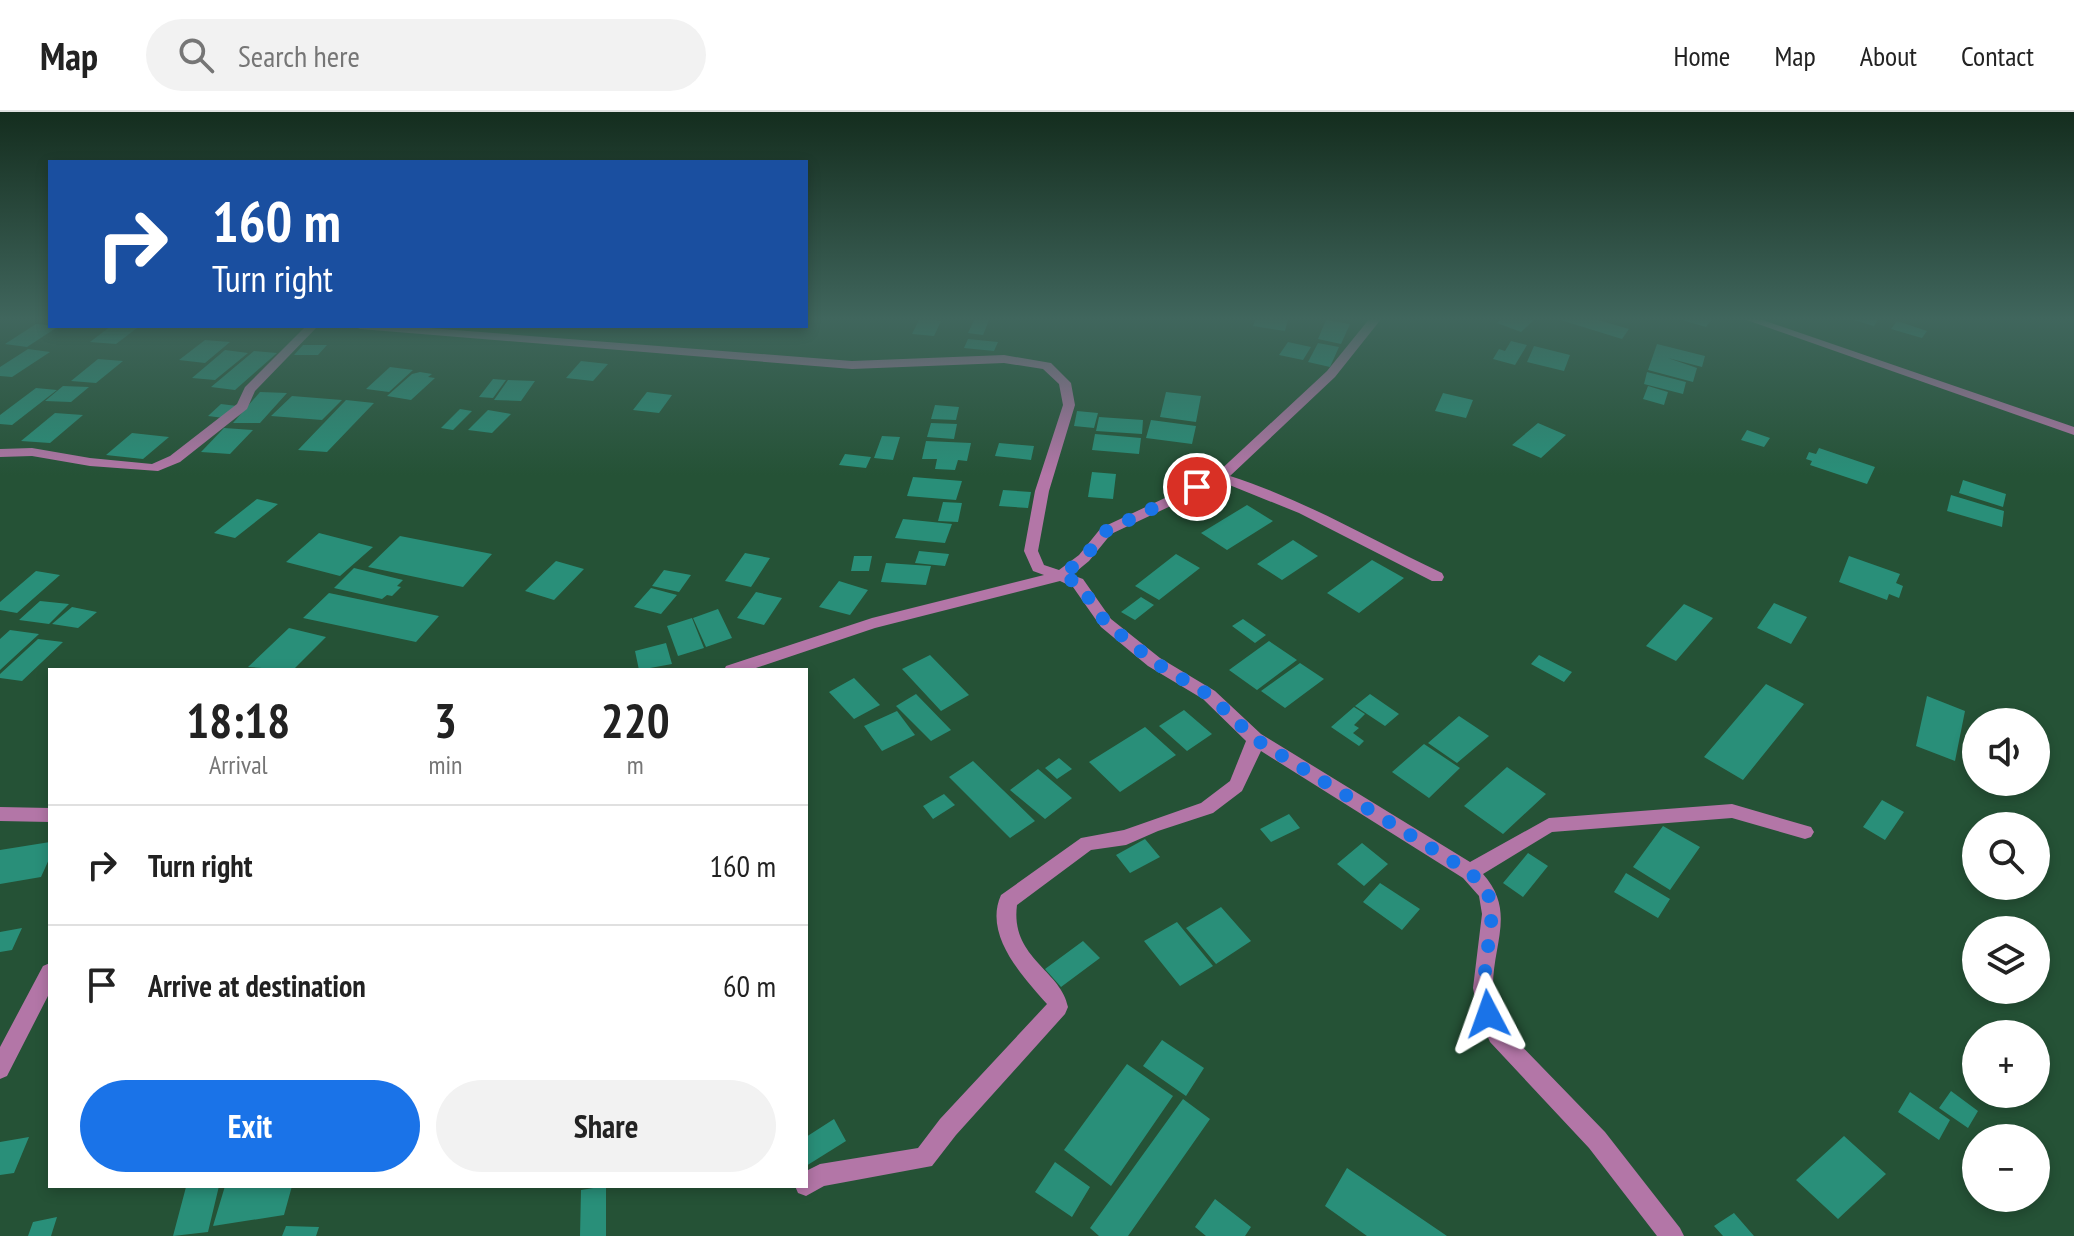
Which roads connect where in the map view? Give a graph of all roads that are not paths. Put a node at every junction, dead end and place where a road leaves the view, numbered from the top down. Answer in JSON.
{"nodes":[{"id":1,"x":268,"y":370,"type":"edge"},
{"id":2,"x":1052,"y":370,"type":"edge"},
{"id":3,"x":1334,"y":370,"type":"edge"},
{"id":4,"x":1899,"y":370,"type":"edge"},
{"id":5,"x":2074,"y":431,"type":"edge"},
{"id":6,"x":0,"y":453,"type":"edge"},
{"id":7,"x":1221,"y":477,"type":"junction"},
{"id":8,"x":1061,"y":576,"type":"junction"},
{"id":9,"x":1437,"y":577,"type":"dead end"},
{"id":10,"x":738,"y":668,"type":"edge"},
{"id":11,"x":1255,"y":739,"type":"junction"},
{"id":12,"x":0,"y":814,"type":"edge"},
{"id":13,"x":48,"y":815,"type":"edge"},
{"id":14,"x":1805,"y":832,"type":"dead end"},
{"id":15,"x":1470,"y":872,"type":"junction"},
{"id":16,"x":48,"y":976,"type":"edge"},
{"id":17,"x":0,"y":1069,"type":"edge"},
{"id":18,"x":808,"y":1183,"type":"edge"},
{"id":19,"x":1672,"y":1236,"type":"edge"}],
"edges":[{"from":1,"to":6,"type":"street"},
{"from":2,"to":8,"type":"street"},
{"from":3,"to":7,"type":"street"},
{"from":4,"to":5,"type":"street"},
{"from":7,"to":8,"type":"street"},
{"from":7,"to":9,"type":"street"},
{"from":8,"to":10,"type":"street"},
{"from":8,"to":11,"type":"street"},
{"from":11,"to":15,"type":"street"},
{"from":11,"to":18,"type":"street"},
{"from":12,"to":13,"type":"street"},
{"from":14,"to":15,"type":"street"},
{"from":15,"to":19,"type":"street"},
{"from":16,"to":17,"type":"street"}]}
